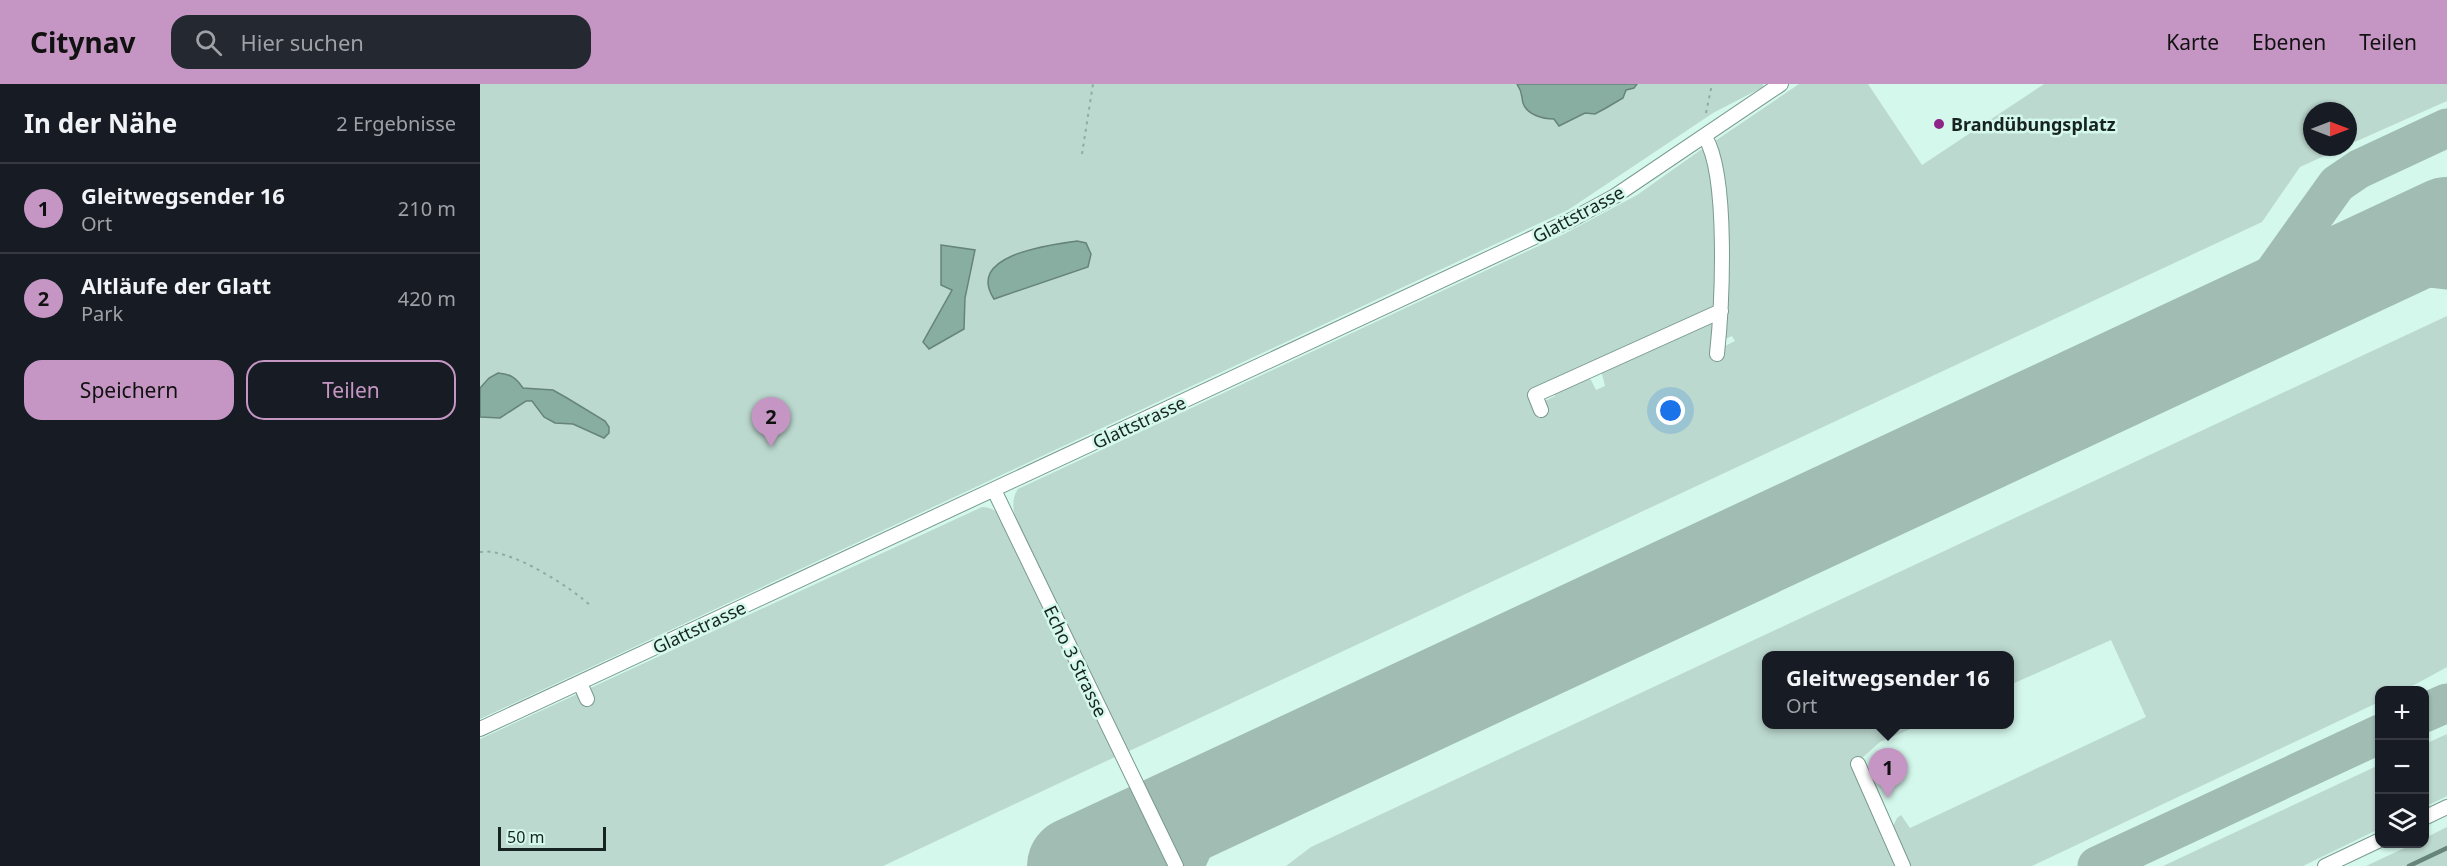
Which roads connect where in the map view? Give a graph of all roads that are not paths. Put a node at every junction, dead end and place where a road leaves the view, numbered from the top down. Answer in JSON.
{"nodes":[{"id":1,"x":1781,"y":84,"type":"edge"},
{"id":2,"x":1705,"y":137,"type":"junction"},
{"id":3,"x":1721,"y":311,"type":"junction"},
{"id":4,"x":1722,"y":347,"type":"dead end"},
{"id":5,"x":1595,"y":368,"type":"junction"},
{"id":6,"x":1601,"y":382,"type":"dead end"},
{"id":7,"x":1541,"y":410,"type":"dead end"},
{"id":8,"x":994,"y":490,"type":"junction"},
{"id":9,"x":580,"y":683,"type":"junction"},
{"id":10,"x":587,"y":699,"type":"dead end"},
{"id":11,"x":480,"y":729,"type":"edge"},
{"id":12,"x":1858,"y":764,"type":"dead end"},
{"id":13,"x":2447,"y":807,"type":"edge"},
{"id":14,"x":2429,"y":816,"type":"edge"},
{"id":15,"x":2375,"y":842,"type":"edge"},
{"id":16,"x":1176,"y":866,"type":"edge"},
{"id":17,"x":1904,"y":866,"type":"edge"},
{"id":18,"x":2325,"y":866,"type":"edge"}],
"edges":[{"from":1,"to":2,"type":"lane","name":"Glattstrasse"},
{"from":2,"to":3,"type":"lane"},
{"from":2,"to":8,"type":"lane","name":"Glattstrasse"},
{"from":3,"to":4,"type":"lane"},
{"from":3,"to":5,"type":"lane"},
{"from":5,"to":6,"type":"lane"},
{"from":5,"to":7,"type":"lane"},
{"from":8,"to":9,"type":"lane","name":"Glattstrasse"},
{"from":8,"to":16,"type":"lane","name":"Echo 3 Strasse"},
{"from":9,"to":10,"type":"lane"},
{"from":9,"to":11,"type":"lane","name":"Glattstrasse"},
{"from":12,"to":17,"type":"lane"},
{"from":13,"to":14,"type":"lane"},
{"from":15,"to":18,"type":"lane"}]}
